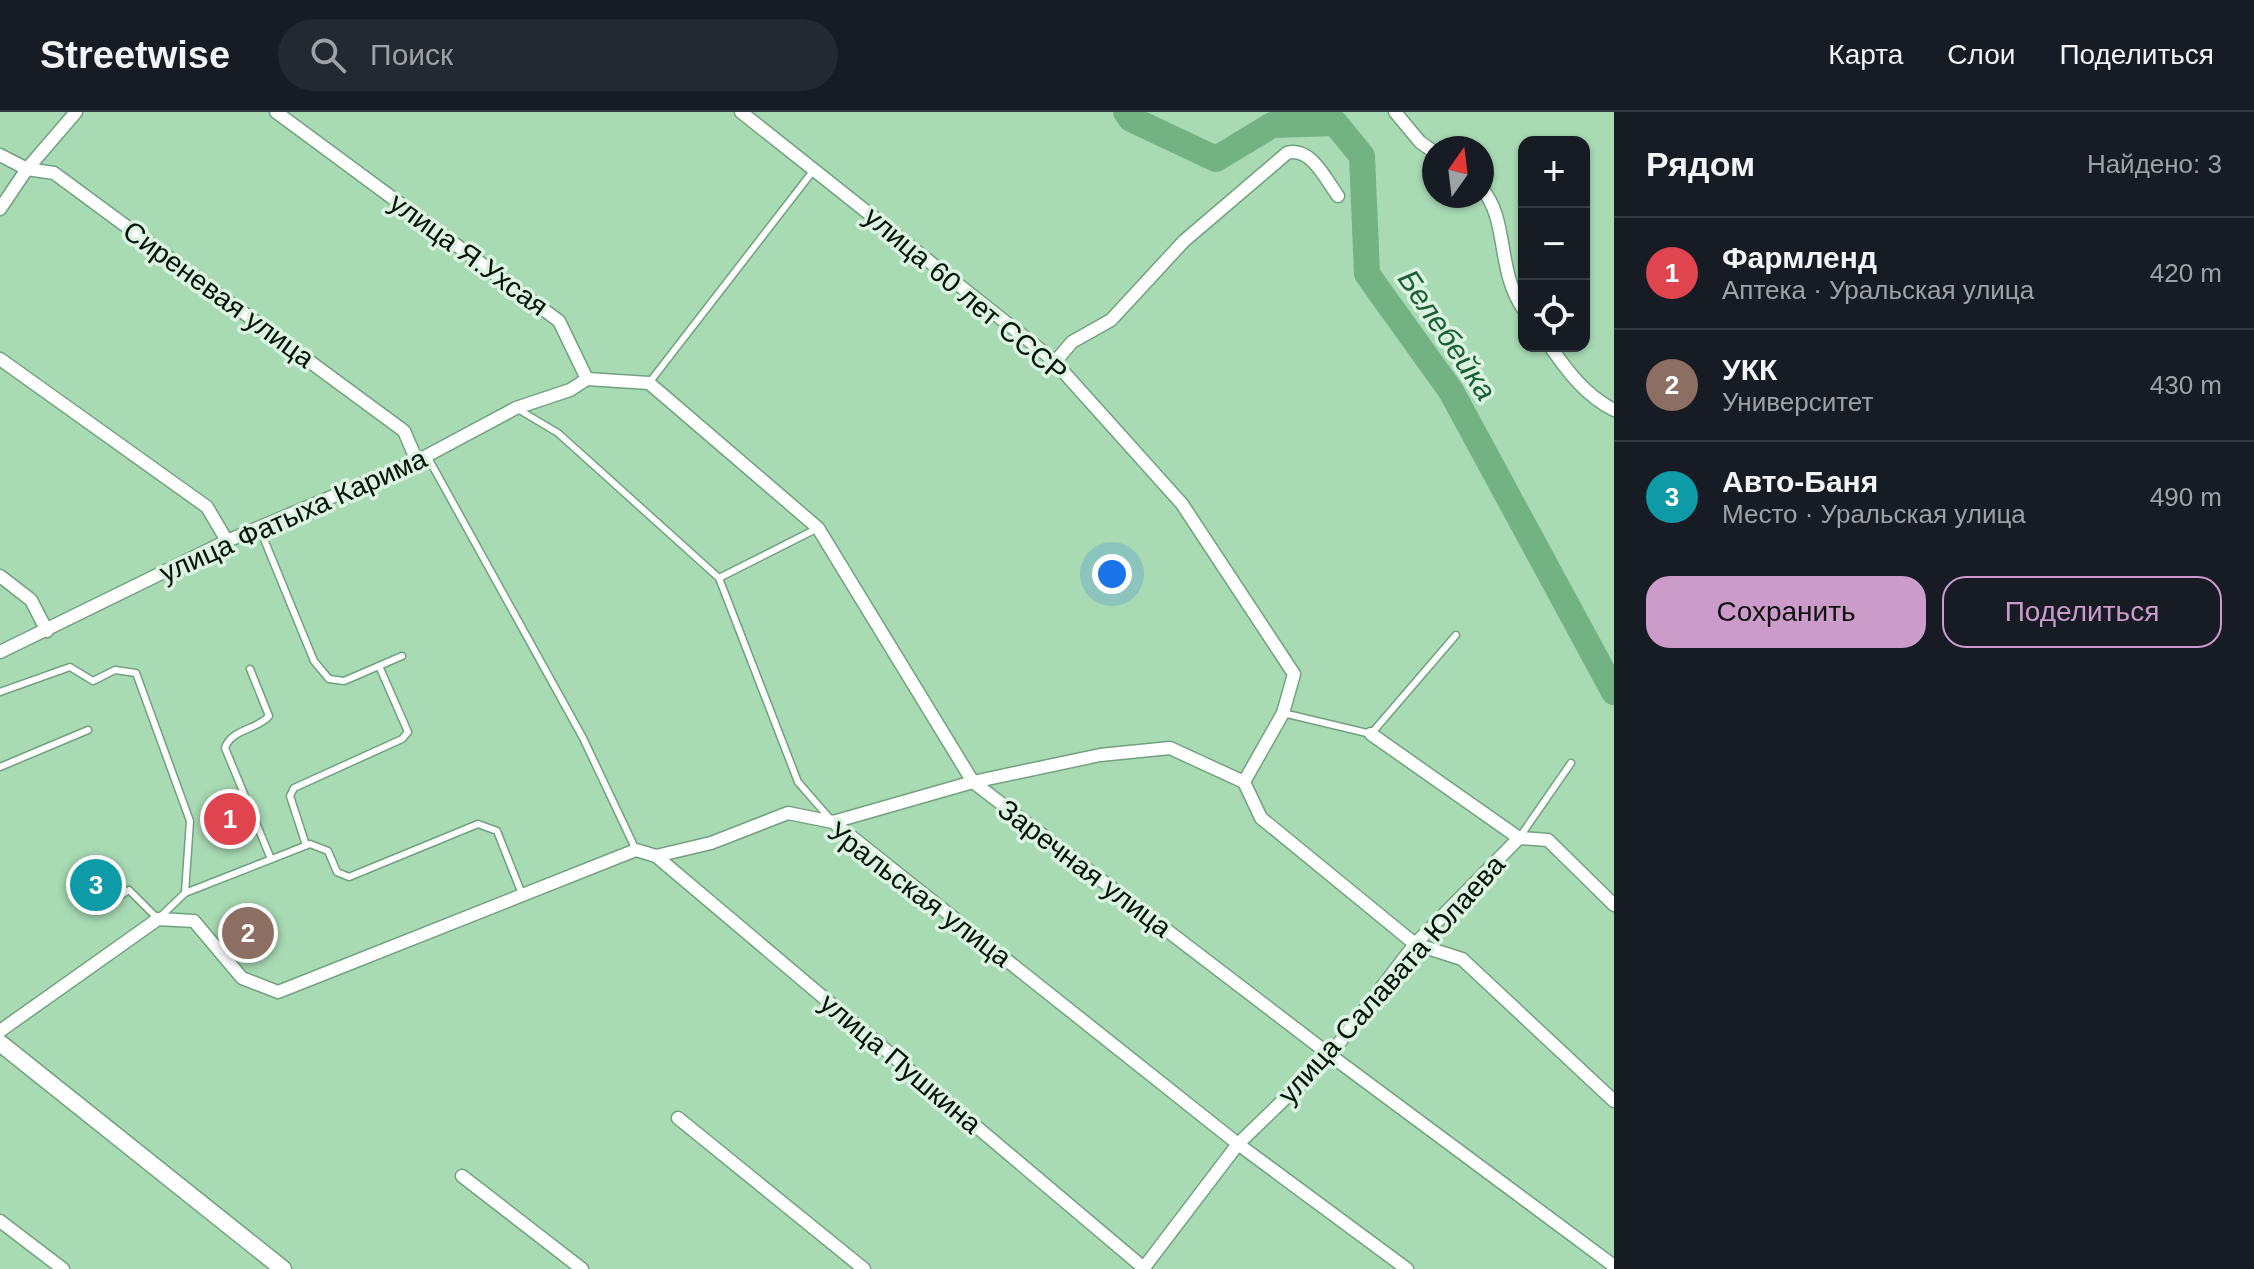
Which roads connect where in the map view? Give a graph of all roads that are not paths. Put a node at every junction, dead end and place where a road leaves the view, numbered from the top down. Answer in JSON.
{"nodes":[{"id":1,"x":76,"y":112,"type":"edge"},
{"id":2,"x":276,"y":112,"type":"edge"},
{"id":3,"x":741,"y":112,"type":"edge"},
{"id":4,"x":1395,"y":112,"type":"edge"},
{"id":5,"x":1422,"y":143,"type":"edge"},
{"id":6,"x":0,"y":155,"type":"edge"},
{"id":7,"x":815,"y":168,"type":"junction"},
{"id":8,"x":27,"y":169,"type":"junction"},
{"id":9,"x":1338,"y":196,"type":"dead end"},
{"id":10,"x":1494,"y":208,"type":"edge"},
{"id":11,"x":0,"y":209,"type":"edge"},
{"id":12,"x":1518,"y":298,"type":"edge"},
{"id":13,"x":1554,"y":352,"type":"edge"},
{"id":14,"x":0,"y":359,"type":"edge"},
{"id":15,"x":1055,"y":362,"type":"junction"},
{"id":16,"x":587,"y":379,"type":"junction"},
{"id":17,"x":649,"y":383,"type":"junction"},
{"id":18,"x":516,"y":408,"type":"junction"},
{"id":19,"x":1614,"y":410,"type":"edge"},
{"id":20,"x":422,"y":458,"type":"junction"},
{"id":21,"x":259,"y":527,"type":"junction"},
{"id":22,"x":818,"y":528,"type":"junction"},
{"id":23,"x":227,"y":541,"type":"junction"},
{"id":24,"x":0,"y":576,"type":"edge"},
{"id":25,"x":719,"y":578,"type":"junction"},
{"id":26,"x":47,"y":631,"type":"junction"},
{"id":27,"x":1456,"y":635,"type":"dead end"},
{"id":28,"x":0,"y":652,"type":"edge"},
{"id":29,"x":402,"y":656,"type":"dead end"},
{"id":30,"x":379,"y":666,"type":"junction"},
{"id":31,"x":250,"y":669,"type":"dead end"},
{"id":32,"x":0,"y":692,"type":"edge"},
{"id":33,"x":1283,"y":713,"type":"junction"},
{"id":34,"x":88,"y":730,"type":"dead end"},
{"id":35,"x":1371,"y":734,"type":"junction"},
{"id":36,"x":1571,"y":763,"type":"dead end"},
{"id":37,"x":0,"y":767,"type":"edge"},
{"id":38,"x":973,"y":782,"type":"junction"},
{"id":39,"x":1244,"y":782,"type":"junction"},
{"id":40,"x":833,"y":822,"type":"junction"},
{"id":41,"x":1519,"y":838,"type":"junction"},
{"id":42,"x":306,"y":845,"type":"junction"},
{"id":43,"x":636,"y":850,"type":"junction"},
{"id":44,"x":656,"y":856,"type":"junction"},
{"id":45,"x":271,"y":859,"type":"junction"},
{"id":46,"x":185,"y":893,"type":"junction"},
{"id":47,"x":523,"y":895,"type":"junction"},
{"id":48,"x":112,"y":901,"type":"dead end"},
{"id":49,"x":1614,"y":905,"type":"edge"},
{"id":50,"x":158,"y":919,"type":"junction"},
{"id":51,"x":1415,"y":944,"type":"junction"},
{"id":52,"x":0,"y":1031,"type":"edge"},
{"id":53,"x":0,"y":1043,"type":"edge"},
{"id":54,"x":1330,"y":1055,"type":"junction"},
{"id":55,"x":1614,"y":1101,"type":"edge"},
{"id":56,"x":678,"y":1118,"type":"dead end"},
{"id":57,"x":1238,"y":1144,"type":"junction"},
{"id":58,"x":462,"y":1176,"type":"dead end"},
{"id":59,"x":0,"y":1221,"type":"edge"},
{"id":60,"x":1614,"y":1266,"type":"edge"},
{"id":61,"x":63,"y":1269,"type":"edge"},
{"id":62,"x":283,"y":1269,"type":"edge"},
{"id":63,"x":582,"y":1269,"type":"edge"},
{"id":64,"x":864,"y":1269,"type":"edge"},
{"id":65,"x":1144,"y":1269,"type":"edge"},
{"id":66,"x":1407,"y":1269,"type":"edge"}],
"edges":[{"from":1,"to":8,"type":"street"},
{"from":2,"to":16,"type":"street","name":"улица Я.Ухсая"},
{"from":3,"to":7,"type":"street","name":"улица 60 лет СССР"},
{"from":4,"to":5,"type":"street"},
{"from":6,"to":8,"type":"street","name":"Сиреневая улица"},
{"from":7,"to":15,"type":"street","name":"улица 60 лет СССР"},
{"from":7,"to":17,"type":"lane"},
{"from":8,"to":11,"type":"street"},
{"from":8,"to":20,"type":"street","name":"Сиреневая улица"},
{"from":9,"to":15,"type":"street"},
{"from":10,"to":12,"type":"street"},
{"from":13,"to":19,"type":"street"},
{"from":14,"to":23,"type":"street"},
{"from":15,"to":33,"type":"street","name":"улица 60 лет СССР"},
{"from":16,"to":17,"type":"street"},
{"from":16,"to":18,"type":"street","name":"улица Фатыха Карима"},
{"from":17,"to":22,"type":"street","name":"Заречная улица"},
{"from":18,"to":20,"type":"street","name":"улица Фатыха Карима"},
{"from":18,"to":25,"type":"lane"},
{"from":20,"to":21,"type":"street","name":"улица Фатыха Карима"},
{"from":20,"to":43,"type":"lane"},
{"from":21,"to":23,"type":"street","name":"улица Фатыха Карима"},
{"from":21,"to":30,"type":"lane"},
{"from":22,"to":25,"type":"lane"},
{"from":22,"to":38,"type":"street","name":"Заречная улица"},
{"from":23,"to":26,"type":"street","name":"улица Фатыха Карима"},
{"from":24,"to":26,"type":"street"},
{"from":25,"to":40,"type":"lane"},
{"from":26,"to":28,"type":"street","name":"улица Фатыха Карима"},
{"from":27,"to":35,"type":"lane"},
{"from":29,"to":30,"type":"lane"},
{"from":30,"to":42,"type":"lane"},
{"from":31,"to":45,"type":"lane"},
{"from":32,"to":46,"type":"lane"},
{"from":33,"to":35,"type":"lane"},
{"from":33,"to":39,"type":"street","name":"улица 60 лет СССР"},
{"from":34,"to":37,"type":"lane"},
{"from":35,"to":41,"type":"street"},
{"from":36,"to":41,"type":"lane"},
{"from":38,"to":39,"type":"street"},
{"from":38,"to":40,"type":"street"},
{"from":38,"to":54,"type":"street","name":"Заречная улица"},
{"from":39,"to":51,"type":"street"},
{"from":40,"to":44,"type":"street","name":"Уральская улица"},
{"from":40,"to":57,"type":"street","name":"Уральская улица"},
{"from":41,"to":49,"type":"street"},
{"from":41,"to":51,"type":"street","name":"улица Салавата Юлаева"},
{"from":42,"to":45,"type":"lane"},
{"from":42,"to":47,"type":"lane"},
{"from":43,"to":44,"type":"street","name":"Уральская улица"},
{"from":43,"to":47,"type":"street"},
{"from":44,"to":65,"type":"street","name":"улица Пушкина"},
{"from":45,"to":46,"type":"lane"},
{"from":46,"to":50,"type":"lane"},
{"from":47,"to":50,"type":"street"},
{"from":48,"to":50,"type":"lane"},
{"from":50,"to":52,"type":"street"},
{"from":51,"to":54,"type":"street","name":"улица Салавата Юлаева"},
{"from":51,"to":55,"type":"street"},
{"from":53,"to":62,"type":"main road"},
{"from":54,"to":57,"type":"street","name":"улица Салавата Юлаева"},
{"from":54,"to":60,"type":"street","name":"Заречная улица"},
{"from":56,"to":64,"type":"street"},
{"from":57,"to":65,"type":"street","name":"улица Салавата Юлаева"},
{"from":57,"to":66,"type":"street","name":"Уральская улица"},
{"from":58,"to":63,"type":"street"},
{"from":59,"to":61,"type":"street"}]}
